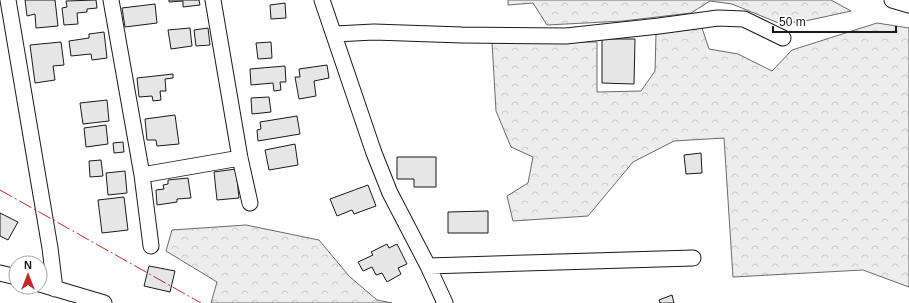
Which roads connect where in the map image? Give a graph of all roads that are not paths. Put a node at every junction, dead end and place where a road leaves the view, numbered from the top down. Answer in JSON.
{"nodes":[{"id":1,"x":8,"y":0,"type":"edge"},
{"id":2,"x":111,"y":0,"type":"edge"},
{"id":3,"x":214,"y":0,"type":"edge"},
{"id":4,"x":322,"y":0,"type":"edge"},
{"id":5,"x":892,"y":0,"type":"edge"},
{"id":6,"x":909,"y":5,"type":"edge"},
{"id":7,"x":335,"y":34,"type":"junction"},
{"id":8,"x":783,"y":38,"type":"dead end"},
{"id":9,"x":240,"y":158,"type":"junction"},
{"id":10,"x":142,"y":175,"type":"junction"},
{"id":11,"x":250,"y":203,"type":"dead end"},
{"id":12,"x":151,"y":246,"type":"dead end"},
{"id":13,"x":694,"y":258,"type":"dead end"},
{"id":14,"x":428,"y":266,"type":"junction"},
{"id":15,"x":48,"y":287,"type":"edge"},
{"id":16,"x":55,"y":289,"type":"junction"},
{"id":17,"x":104,"y":303,"type":"edge"},
{"id":18,"x":445,"y":303,"type":"edge"}],
"edges":[{"from":1,"to":16,"type":"street"},
{"from":2,"to":10,"type":"street"},
{"from":3,"to":9,"type":"street"},
{"from":4,"to":7,"type":"street"},
{"from":5,"to":6,"type":"street"},
{"from":7,"to":8,"type":"street"},
{"from":7,"to":14,"type":"street"},
{"from":9,"to":10,"type":"street"},
{"from":9,"to":11,"type":"street"},
{"from":10,"to":12,"type":"street"},
{"from":13,"to":14,"type":"street"},
{"from":14,"to":18,"type":"street"},
{"from":15,"to":16,"type":"street"},
{"from":16,"to":17,"type":"street"}]}
